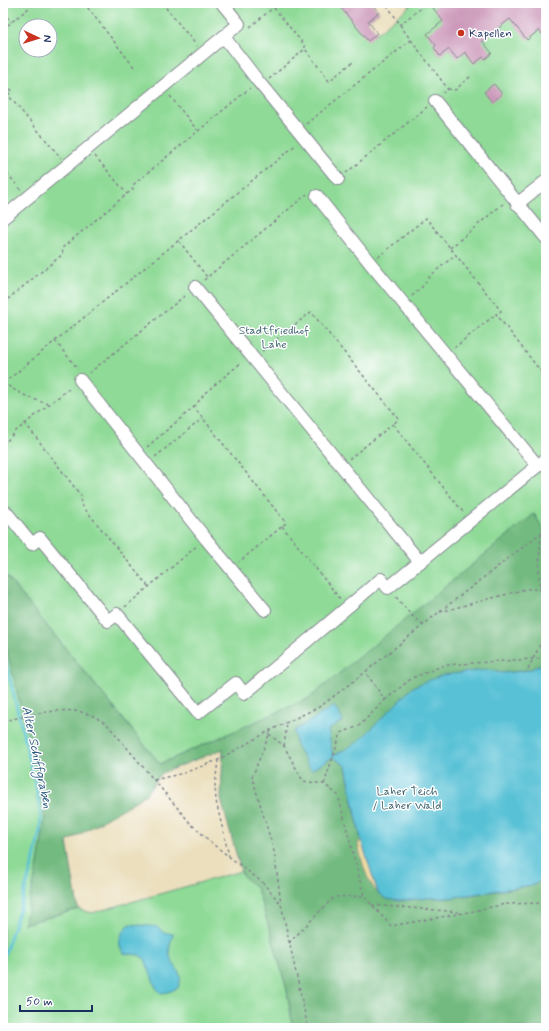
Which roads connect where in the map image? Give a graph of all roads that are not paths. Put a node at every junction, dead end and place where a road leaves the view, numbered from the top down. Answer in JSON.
{"nodes":[{"id":1,"x":222,"y":3,"type":"edge"},
{"id":2,"x":224,"y":37,"type":"junction"},
{"id":3,"x":435,"y":101,"type":"road end"},
{"id":4,"x":338,"y":179,"type":"road end"},
{"id":5,"x":546,"y":181,"type":"edge"},
{"id":6,"x":317,"y":196,"type":"road end"},
{"id":7,"x":515,"y":200,"type":"junction"},
{"id":8,"x":3,"y":218,"type":"edge"},
{"id":9,"x":546,"y":238,"type":"edge"},
{"id":10,"x":195,"y":287,"type":"road end"},
{"id":11,"x":82,"y":379,"type":"road end"},
{"id":12,"x":542,"y":462,"type":"edge"},
{"id":13,"x":6,"y":512,"type":"dead end"},
{"id":14,"x":420,"y":562,"type":"junction"},
{"id":15,"x":264,"y":610,"type":"dead end"}],
"edges":[{"from":1,"to":2,"type":"lane"},
{"from":2,"to":4,"type":"lane"},
{"from":2,"to":8,"type":"lane"},
{"from":3,"to":7,"type":"lane"},
{"from":5,"to":7,"type":"lane"},
{"from":6,"to":12,"type":"lane"},
{"from":7,"to":9,"type":"lane"},
{"from":10,"to":14,"type":"lane"},
{"from":11,"to":15,"type":"lane"},
{"from":12,"to":14,"type":"lane"},
{"from":13,"to":14,"type":"lane"}]}
